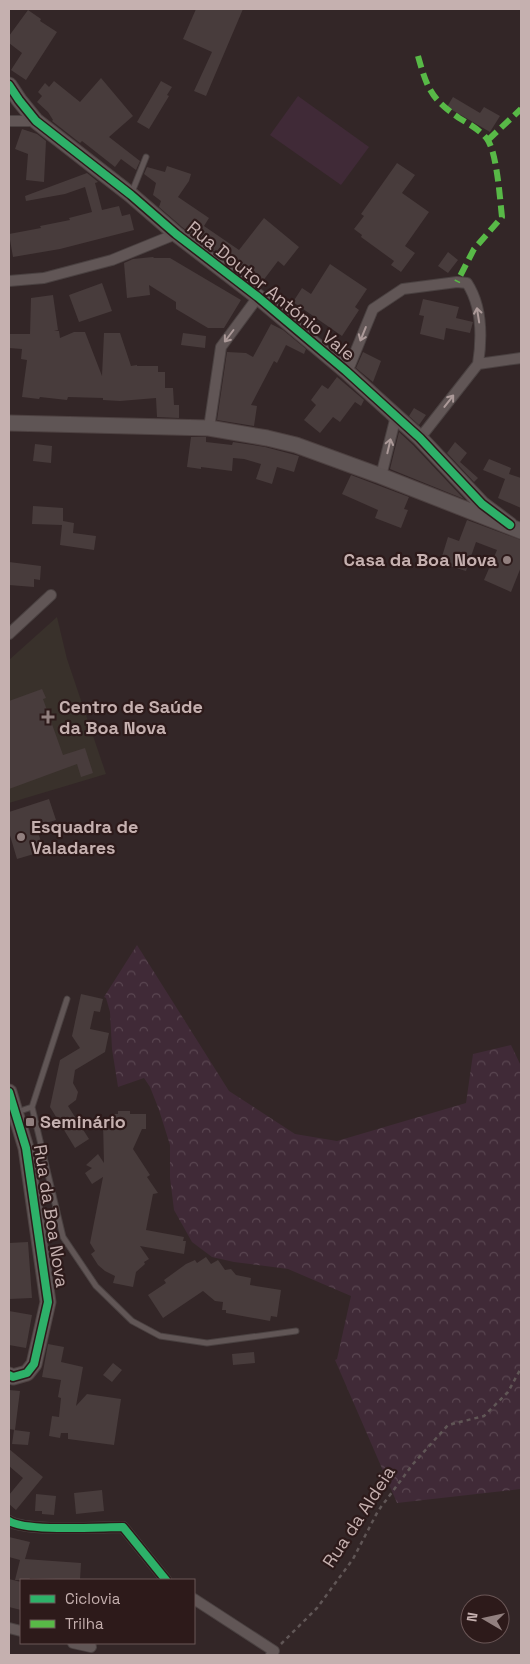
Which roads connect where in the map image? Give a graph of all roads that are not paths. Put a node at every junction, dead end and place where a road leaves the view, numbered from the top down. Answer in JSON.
{"nodes":[{"id":1,"x":9,"y":85,"type":"edge"},
{"id":2,"x":9,"y":121,"type":"edge"},
{"id":3,"x":36,"y":121,"type":"junction"},
{"id":4,"x":146,"y":157,"type":"dead end"},
{"id":5,"x":131,"y":195,"type":"junction"},
{"id":6,"x":176,"y":234,"type":"junction"},
{"id":7,"x":9,"y":281,"type":"edge"},
{"id":8,"x":258,"y":297,"type":"junction"},
{"id":9,"x":521,"y":358,"type":"edge"},
{"id":10,"x":478,"y":364,"type":"junction"},
{"id":11,"x":346,"y":371,"type":"junction"},
{"id":12,"x":396,"y":416,"type":"junction"},
{"id":13,"x":9,"y":424,"type":"edge"},
{"id":14,"x":210,"y":428,"type":"junction"},
{"id":15,"x":420,"y":438,"type":"junction"},
{"id":16,"x":382,"y":476,"type":"junction"},
{"id":17,"x":516,"y":528,"type":"edge"},
{"id":18,"x":51,"y":595,"type":"dead end"},
{"id":19,"x":9,"y":634,"type":"edge"},
{"id":20,"x":67,"y":1000,"type":"dead end"},
{"id":21,"x":9,"y":1092,"type":"edge"},
{"id":22,"x":32,"y":1107,"type":"junction"},
{"id":23,"x":16,"y":1112,"type":"junction"},
{"id":24,"x":296,"y":1331,"type":"dead end"},
{"id":25,"x":9,"y":1375,"type":"edge"},
{"id":26,"x":9,"y":1521,"type":"edge"},
{"id":27,"x":165,"y":1579,"type":"edge"},
{"id":28,"x":195,"y":1600,"type":"edge"},
{"id":29,"x":78,"y":1644,"type":"edge"},
{"id":30,"x":91,"y":1647,"type":"dead end"},
{"id":31,"x":272,"y":1653,"type":"edge"}],
"edges":[{"from":1,"to":3,"type":"street","name":"Rua Doutor António Vale"},
{"from":2,"to":3,"type":"street"},
{"from":3,"to":5,"type":"street","name":"Rua Doutor António Vale"},
{"from":4,"to":5,"type":"lane"},
{"from":5,"to":6,"type":"street","name":"Rua Doutor António Vale"},
{"from":6,"to":7,"type":"street"},
{"from":6,"to":8,"type":"street","name":"Rua Doutor António Vale"},
{"from":8,"to":11,"type":"street","name":"Rua Doutor António Vale"},
{"from":8,"to":14,"type":"street","one_way":true},
{"from":9,"to":10,"type":"street"},
{"from":10,"to":11,"type":"street","one_way":true},
{"from":15,"to":10,"type":"street","one_way":true},
{"from":11,"to":12,"type":"street","name":"Rua Doutor António Vale"},
{"from":12,"to":15,"type":"street","name":"Rua Doutor António Vale"},
{"from":16,"to":12,"type":"street","one_way":true},
{"from":13,"to":14,"type":"street"},
{"from":14,"to":16,"type":"street"},
{"from":15,"to":17,"type":"street","name":"Rua Doutor António Vale"},
{"from":16,"to":17,"type":"street"},
{"from":18,"to":19,"type":"street"},
{"from":20,"to":22,"type":"lane"},
{"from":21,"to":23,"type":"street","name":"Rua da Boa Nova"},
{"from":22,"to":23,"type":"lane"},
{"from":22,"to":24,"type":"lane"},
{"from":23,"to":25,"type":"street","name":"Rua da Boa Nova"},
{"from":26,"to":27,"type":"street"},
{"from":28,"to":31,"type":"street"},
{"from":29,"to":30,"type":"street"}]}
